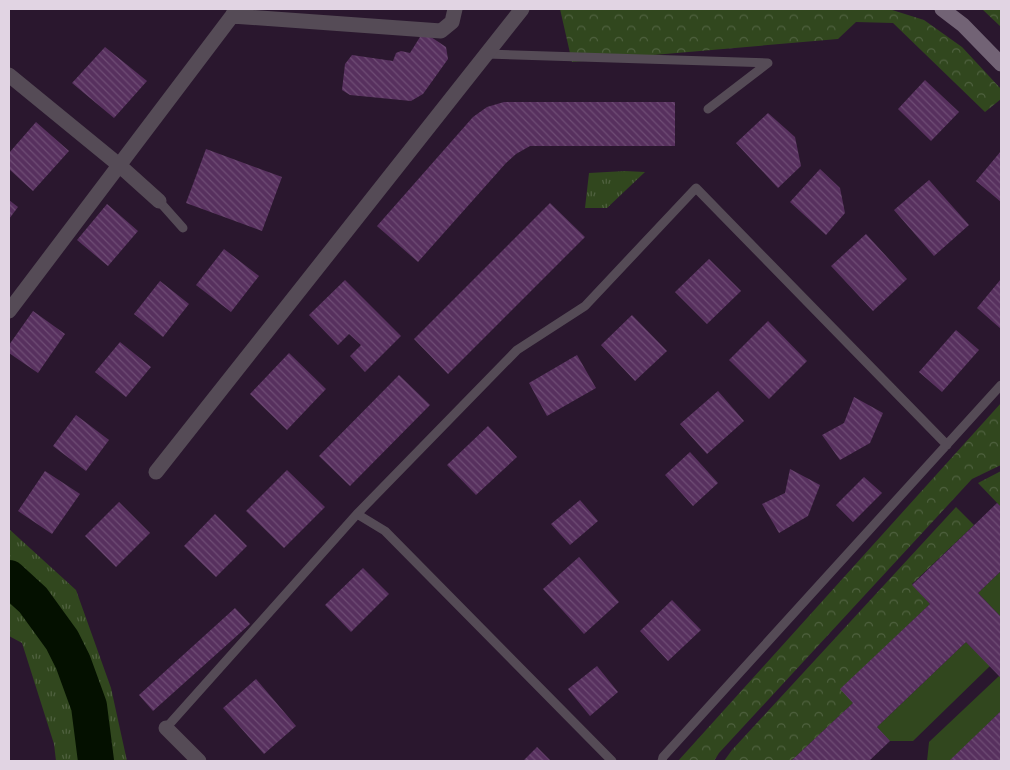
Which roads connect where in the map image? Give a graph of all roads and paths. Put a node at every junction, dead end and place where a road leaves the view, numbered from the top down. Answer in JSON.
{"nodes":[{"id":1,"x":456,"y":9,"type":"edge"},
{"id":2,"x":522,"y":9,"type":"edge"},
{"id":3,"x":942,"y":9,"type":"edge"},
{"id":4,"x":234,"y":12,"type":"edge"},
{"id":5,"x":486,"y":54,"type":"junction"},
{"id":6,"x":1001,"y":64,"type":"edge"},
{"id":7,"x":9,"y":75,"type":"edge"},
{"id":8,"x":708,"y":109,"type":"dead end"},
{"id":9,"x":119,"y":165,"type":"junction"},
{"id":10,"x":159,"y":201,"type":"joint"},
{"id":11,"x":182,"y":228,"type":"dead end"},
{"id":12,"x":9,"y":311,"type":"edge"},
{"id":13,"x":1001,"y":385,"type":"edge"},
{"id":14,"x":947,"y":445,"type":"junction"},
{"id":15,"x":156,"y":472,"type":"dead end"},
{"id":16,"x":357,"y":514,"type":"junction"},
{"id":17,"x":166,"y":728,"type":"joint"},
{"id":18,"x":199,"y":761,"type":"edge"},
{"id":19,"x":612,"y":761,"type":"edge"},
{"id":20,"x":662,"y":761,"type":"edge"}],
"edges":[{"from":1,"to":4,"type":"street"},
{"from":2,"to":5,"type":"street"},
{"from":3,"to":6,"type":"main road"},
{"from":4,"to":9,"type":"street"},
{"from":5,"to":8,"type":"lane"},
{"from":5,"to":15,"type":"street"},
{"from":7,"to":9,"type":"street"},
{"from":9,"to":10,"type":"street"},
{"from":9,"to":12,"type":"street"},
{"from":10,"to":11,"type":"lane"},
{"from":13,"to":14,"type":"lane"},
{"from":14,"to":16,"type":"lane"},
{"from":14,"to":20,"type":"lane"},
{"from":16,"to":17,"type":"lane"},
{"from":16,"to":19,"type":"lane"},
{"from":17,"to":18,"type":"street"}]}
